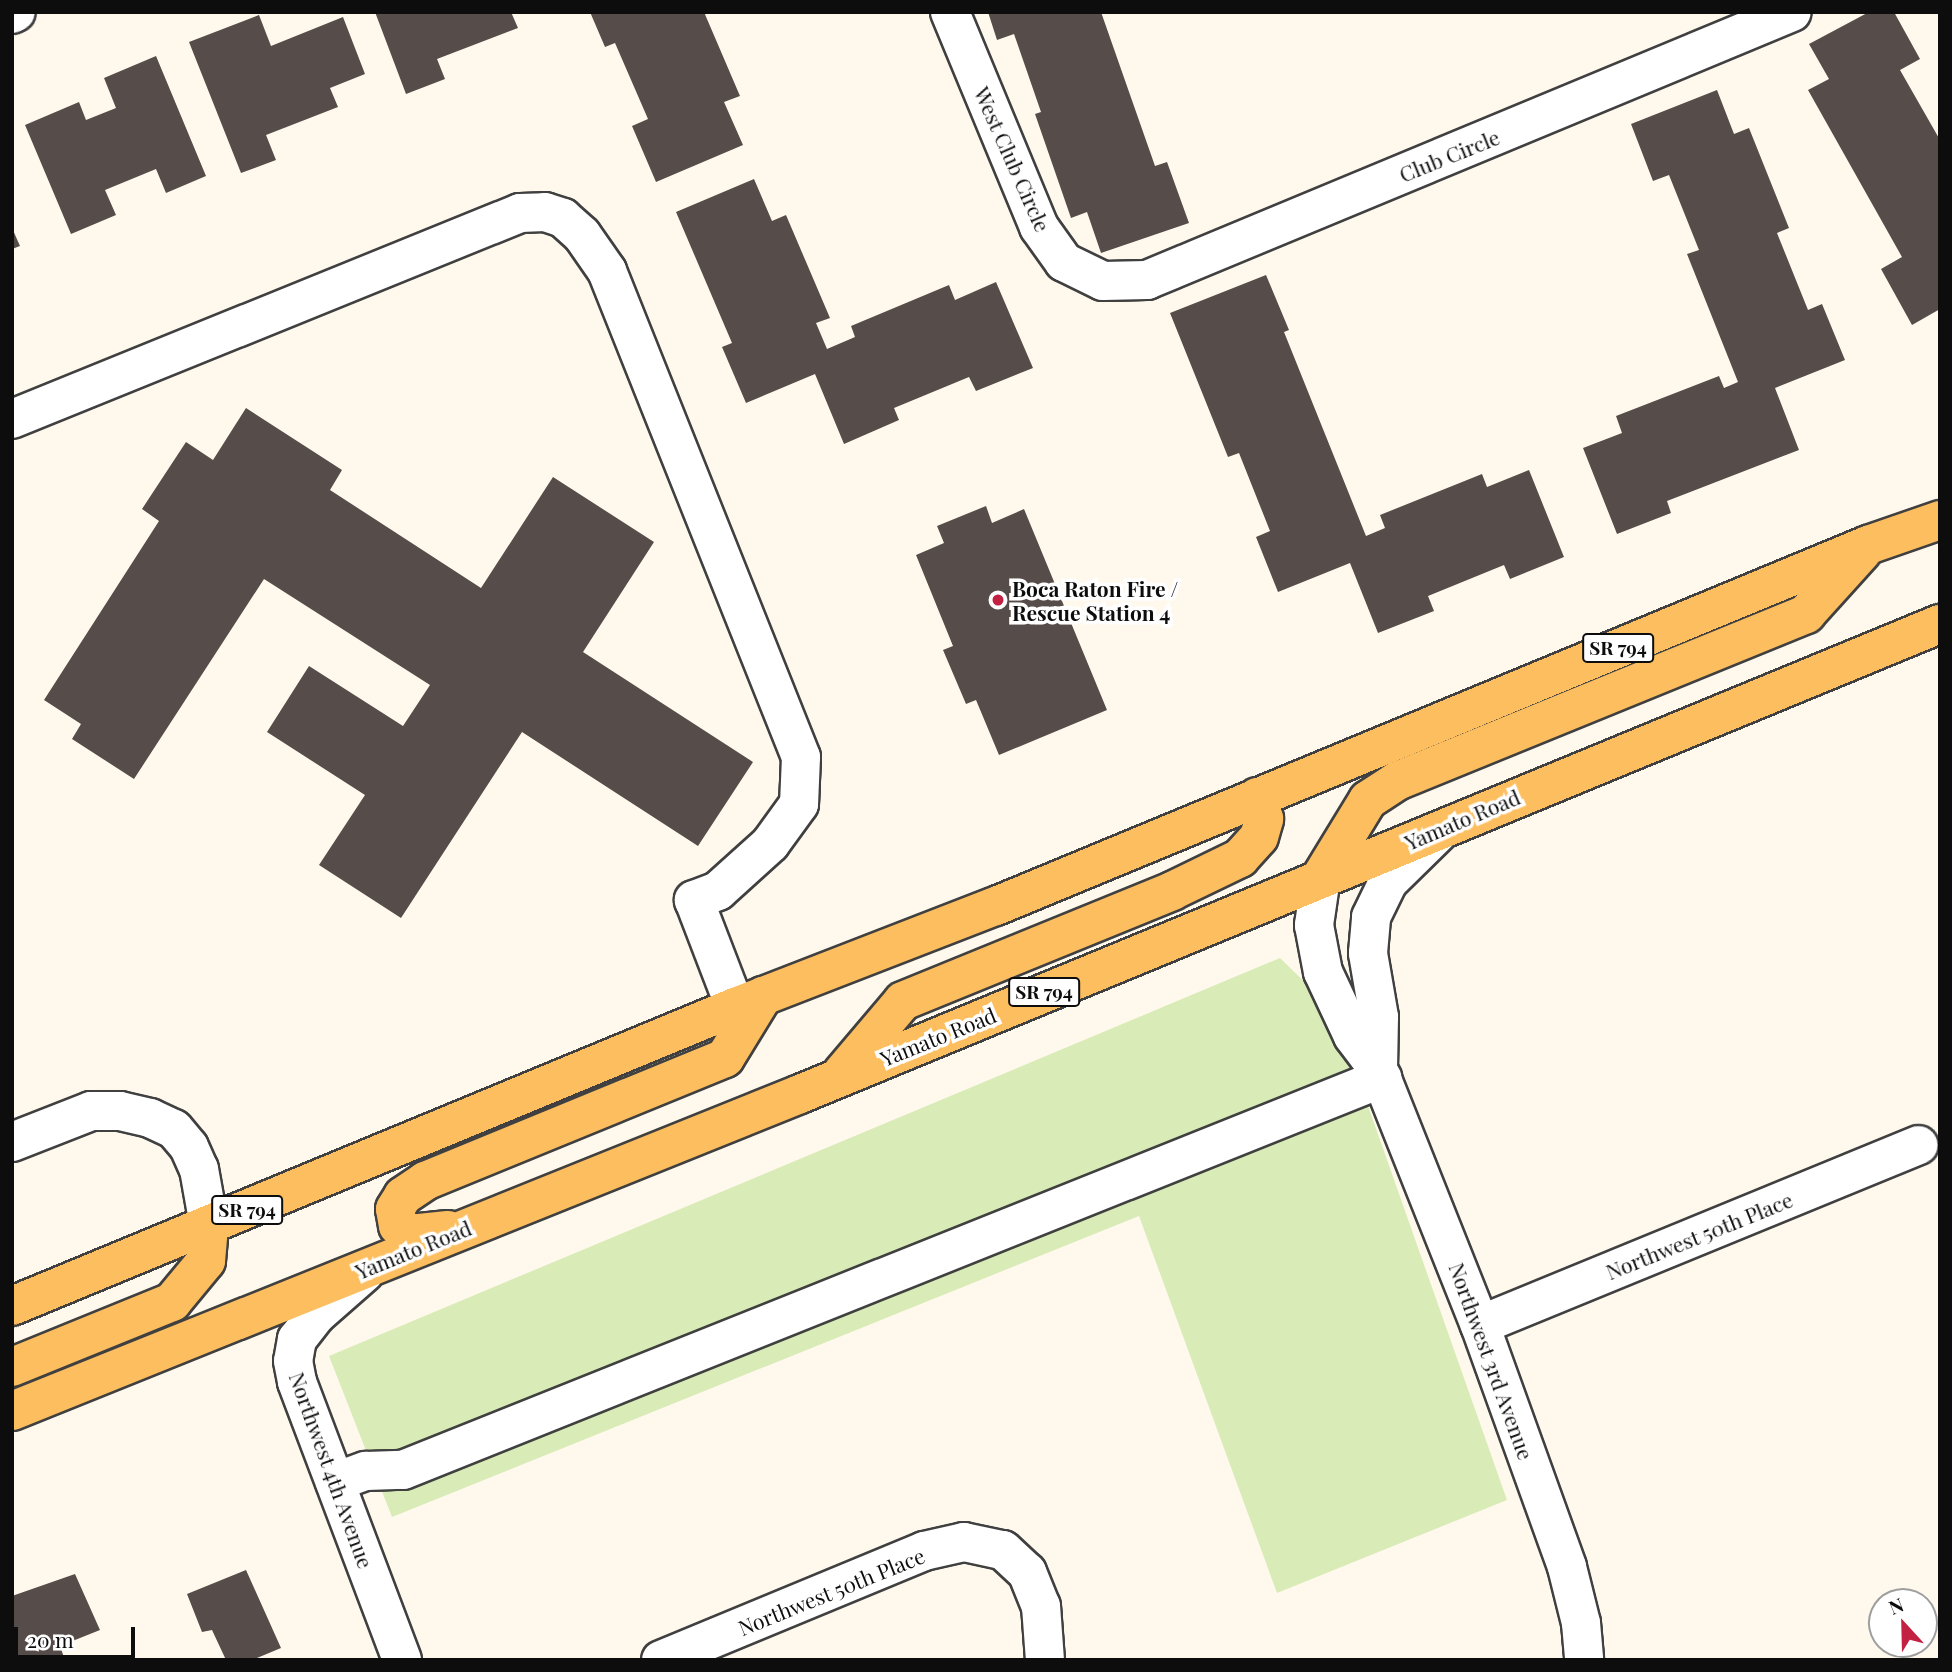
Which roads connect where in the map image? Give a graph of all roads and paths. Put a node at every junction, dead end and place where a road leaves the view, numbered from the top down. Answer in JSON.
{"nodes":[{"id":1,"x":950,"y":12,"type":"edge"},
{"id":2,"x":1792,"y":12,"type":"edge"},
{"id":3,"x":1103,"y":281,"type":"joint"},
{"id":4,"x":12,"y":419,"type":"edge"},
{"id":5,"x":1940,"y":520,"type":"edge"},
{"id":6,"x":1868,"y":545,"type":"junction"},
{"id":7,"x":1940,"y":624,"type":"edge"},
{"id":8,"x":1257,"y":797,"type":"junction"},
{"id":9,"x":1446,"y":825,"type":"junction"},
{"id":10,"x":1321,"y":877,"type":"junction"},
{"id":11,"x":749,"y":1002,"type":"junction"},
{"id":12,"x":1380,"y":1073,"type":"junction"},
{"id":13,"x":838,"y":1077,"type":"junction"},
{"id":14,"x":16,"y":1130,"type":"edge"},
{"id":15,"x":1918,"y":1146,"type":"dead end"},
{"id":16,"x":209,"y":1225,"type":"junction"},
{"id":17,"x":465,"y":1228,"type":"junction"},
{"id":18,"x":374,"y":1265,"type":"junction"},
{"id":19,"x":12,"y":1306,"type":"edge"},
{"id":20,"x":1480,"y":1325,"type":"junction"},
{"id":21,"x":12,"y":1367,"type":"edge"},
{"id":22,"x":12,"y":1410,"type":"edge"},
{"id":23,"x":335,"y":1482,"type":"junction"},
{"id":24,"x":402,"y":1660,"type":"edge"},
{"id":25,"x":662,"y":1660,"type":"edge"},
{"id":26,"x":1045,"y":1660,"type":"edge"},
{"id":27,"x":1584,"y":1660,"type":"edge"}],
"edges":[{"from":1,"to":3,"type":"street","name":"West Club Circle"},
{"from":2,"to":3,"type":"street","name":"Club Circle"},
{"from":4,"to":11,"type":"street"},
{"from":5,"to":6,"type":"main road","number":"SR 794"},
{"from":6,"to":8,"type":"main road","number":"SR 794"},
{"from":6,"to":10,"type":"main road"},
{"from":7,"to":9,"type":"main road","name":"Yamato Road","number":"SR 794"},
{"from":8,"to":11,"type":"main road","number":"SR 794"},
{"from":8,"to":13,"type":"main road"},
{"from":9,"to":10,"type":"main road","name":"Yamato Road","number":"SR 794"},
{"from":9,"to":12,"type":"street","name":"Northwest 3rd Avenue"},
{"from":10,"to":12,"type":"street","name":"Northwest 3rd Avenue"},
{"from":10,"to":13,"type":"main road","name":"Yamato Road","number":"SR 794"},
{"from":11,"to":16,"type":"main road","number":"SR 794"},
{"from":11,"to":17,"type":"main road"},
{"from":12,"to":20,"type":"street","name":"Northwest 3rd Avenue"},
{"from":12,"to":23,"type":"street"},
{"from":13,"to":17,"type":"main road","name":"Yamato Road","number":"SR 794"},
{"from":14,"to":16,"type":"street"},
{"from":15,"to":20,"type":"street","name":"Northwest 50th Place"},
{"from":16,"to":19,"type":"main road","number":"SR 794"},
{"from":16,"to":21,"type":"main road"},
{"from":17,"to":18,"type":"main road","name":"Yamato Road","number":"SR 794"},
{"from":18,"to":22,"type":"main road","name":"Yamato Road","number":"SR 794"},
{"from":18,"to":23,"type":"street","name":"Northwest 4th Avenue"},
{"from":20,"to":27,"type":"street","name":"Northwest 3rd Avenue"},
{"from":23,"to":24,"type":"street","name":"Northwest 4th Avenue"},
{"from":25,"to":26,"type":"street","name":"Northwest 50th Place"}]}
